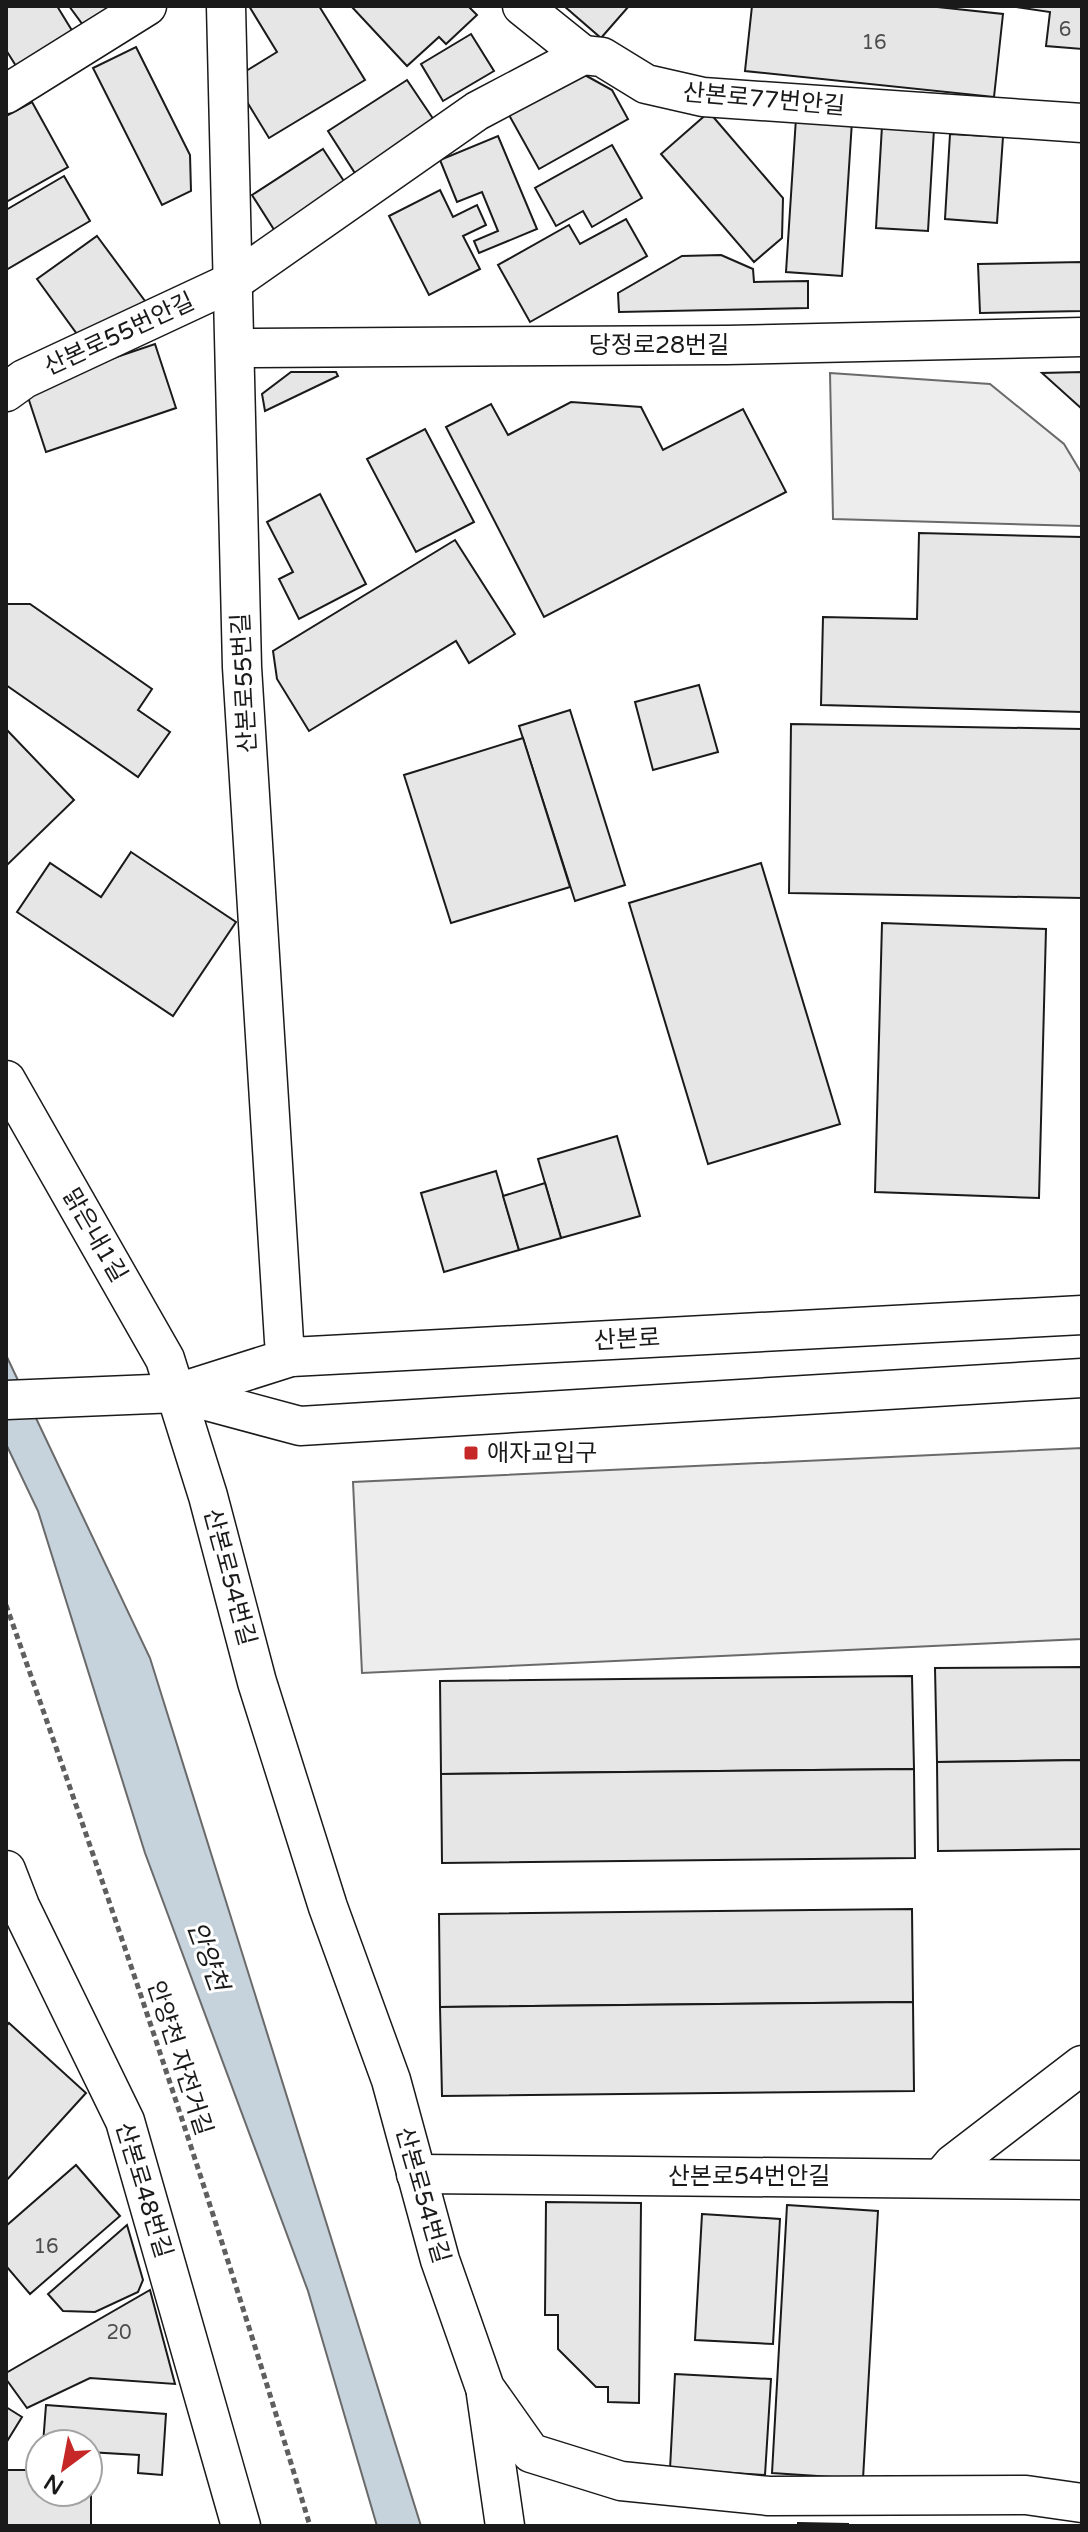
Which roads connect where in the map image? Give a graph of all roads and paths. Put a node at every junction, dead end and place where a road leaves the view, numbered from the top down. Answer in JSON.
{"nodes":[{"id":1,"x":147,"y":6,"type":"edge"},
{"id":2,"x":226,"y":6,"type":"edge"},
{"id":3,"x":522,"y":6,"type":"edge"},
{"id":4,"x":583,"y":55,"type":"junction"},
{"id":5,"x":6,"y":94,"type":"edge"},
{"id":6,"x":1082,"y":123,"type":"edge"},
{"id":7,"x":234,"y":281,"type":"junction"},
{"id":8,"x":1082,"y":337,"type":"edge"},
{"id":9,"x":236,"y":348,"type":"junction"},
{"id":10,"x":6,"y":392,"type":"edge"},
{"id":11,"x":6,"y":1080,"type":"edge"},
{"id":12,"x":1082,"y":1315,"type":"edge"},
{"id":13,"x":291,"y":1357,"type":"junction"},
{"id":14,"x":1082,"y":1378,"type":"edge"},
{"id":15,"x":160,"y":1394,"type":"junction"},
{"id":16,"x":6,"y":1400,"type":"edge"},
{"id":17,"x":6,"y":1605,"type":"edge"},
{"id":18,"x":6,"y":1870,"type":"edge"},
{"id":19,"x":1082,"y":2065,"type":"edge"},
{"id":20,"x":416,"y":2174,"type":"junction"},
{"id":21,"x":942,"y":2177,"type":"junction"},
{"id":22,"x":1082,"y":2180,"type":"edge"},
{"id":23,"x":485,"y":2388,"type":"junction"},
{"id":24,"x":1082,"y":2503,"type":"edge"},
{"id":25,"x":868,"y":2511,"type":"edge"},
{"id":26,"x":241,"y":2526,"type":"edge"},
{"id":27,"x":310,"y":2526,"type":"edge"},
{"id":28,"x":505,"y":2526,"type":"edge"}],
"edges":[{"from":1,"to":5,"type":"street"},
{"from":2,"to":7,"type":"street","name":"산본로55번길"},
{"from":3,"to":4,"type":"street","name":"산본로77번안길"},
{"from":4,"to":6,"type":"street","name":"산본로77번안길"},
{"from":4,"to":7,"type":"street"},
{"from":7,"to":9,"type":"street","name":"산본로55번길"},
{"from":7,"to":10,"type":"street","name":"산본로55번안길"},
{"from":8,"to":9,"type":"street","name":"당정로28번길"},
{"from":9,"to":13,"type":"street","name":"산본로55번길"},
{"from":11,"to":15,"type":"street","name":"맑은내1길"},
{"from":12,"to":13,"type":"street","name":"산본로"},
{"from":13,"to":15,"type":"street","name":"산본로"},
{"from":14,"to":15,"type":"street"},
{"from":15,"to":16,"type":"street"},
{"from":15,"to":20,"type":"street","name":"산본로54번길"},
{"from":17,"to":27,"type":"path","name":"안양천 자전거길"},
{"from":18,"to":26,"type":"street","name":"산본로48번길"},
{"from":19,"to":21,"type":"street"},
{"from":20,"to":21,"type":"street","name":"산본로54번안길"},
{"from":20,"to":23,"type":"street","name":"산본로54번길"},
{"from":21,"to":22,"type":"street","name":"산본로54번안길"},
{"from":23,"to":25,"type":"street","name":"산본로54번길"},
{"from":23,"to":28,"type":"street"},
{"from":24,"to":25,"type":"street","name":"산본로54번길"}]}
